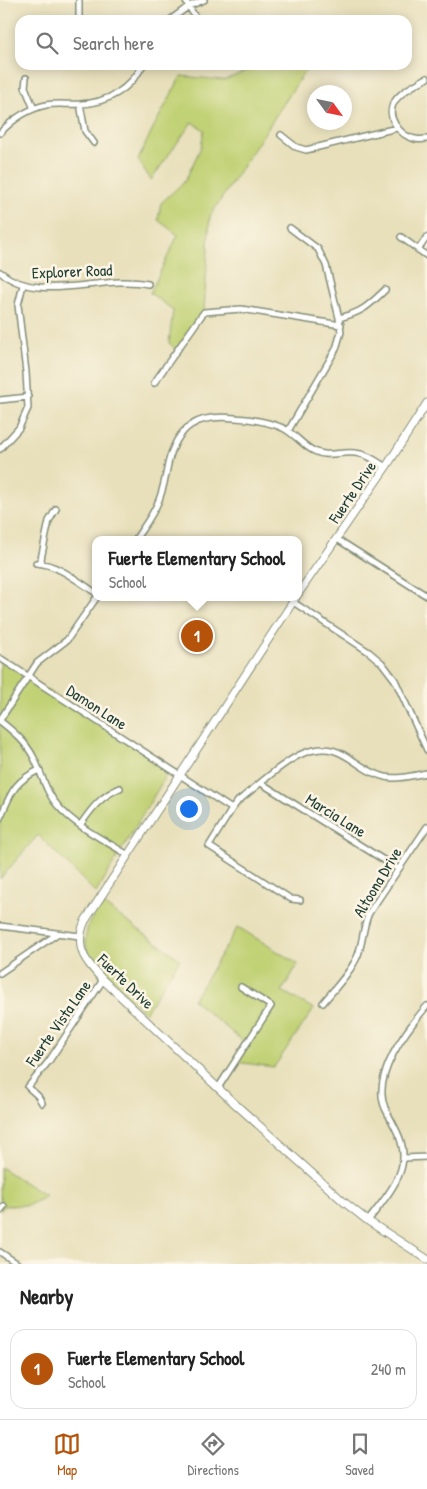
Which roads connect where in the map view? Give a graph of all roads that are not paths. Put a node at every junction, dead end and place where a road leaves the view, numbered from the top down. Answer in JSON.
{"nodes":[{"id":1,"x":79,"y":0,"type":"edge"},
{"id":2,"x":185,"y":0,"type":"edge"},
{"id":3,"x":204,"y":0,"type":"edge"},
{"id":4,"x":188,"y":6,"type":"junction"},
{"id":5,"x":79,"y":15,"type":"edge"},
{"id":6,"x":176,"y":15,"type":"edge"},
{"id":7,"x":194,"y":15,"type":"edge"},
{"id":8,"x":140,"y":70,"type":"edge"},
{"id":9,"x":26,"y":78,"type":"dead end"},
{"id":10,"x":427,"y":78,"type":"edge"},
{"id":11,"x":80,"y":104,"type":"junction"},
{"id":12,"x":34,"y":109,"type":"junction"},
{"id":13,"x":397,"y":128,"type":"junction"},
{"id":14,"x":0,"y":133,"type":"edge"},
{"id":15,"x":281,"y":135,"type":"dead end"},
{"id":16,"x":427,"y":139,"type":"edge"},
{"id":17,"x":94,"y":143,"type":"dead end"},
{"id":18,"x":290,"y":228,"type":"dead end"},
{"id":19,"x":401,"y":237,"type":"dead end"},
{"id":20,"x":427,"y":237,"type":"edge"},
{"id":21,"x":418,"y":250,"type":"junction"},
{"id":22,"x":427,"y":256,"type":"edge"},
{"id":23,"x":0,"y":272,"type":"edge"},
{"id":24,"x":148,"y":284,"type":"dead end"},
{"id":25,"x":23,"y":285,"type":"junction"},
{"id":26,"x":386,"y":290,"type":"dead end"},
{"id":27,"x":340,"y":318,"type":"junction"},
{"id":28,"x":340,"y":325,"type":"junction"},
{"id":29,"x":154,"y":383,"type":"dead end"},
{"id":30,"x":28,"y":397,"type":"junction"},
{"id":31,"x":0,"y":400,"type":"edge"},
{"id":32,"x":427,"y":403,"type":"edge"},
{"id":33,"x":288,"y":431,"type":"junction"},
{"id":34,"x":0,"y":449,"type":"edge"},
{"id":35,"x":386,"y":467,"type":"junction"},
{"id":36,"x":56,"y":509,"type":"dead end"},
{"id":37,"x":137,"y":536,"type":"edge"},
{"id":38,"x":337,"y":539,"type":"junction"},
{"id":39,"x":302,"y":589,"type":"edge"},
{"id":40,"x":92,"y":590,"type":"edge"},
{"id":41,"x":427,"y":596,"type":"edge"},
{"id":42,"x":93,"y":601,"type":"edge"},
{"id":43,"x":294,"y":601,"type":"edge"},
{"id":44,"x":300,"y":601,"type":"edge"},
{"id":45,"x":0,"y":658,"type":"edge"},
{"id":46,"x":27,"y":677,"type":"junction"},
{"id":47,"x":0,"y":720,"type":"edge"},
{"id":48,"x":427,"y":750,"type":"edge"},
{"id":49,"x":38,"y":770,"type":"junction"},
{"id":50,"x":427,"y":772,"type":"edge"},
{"id":51,"x":180,"y":776,"type":"junction"},
{"id":52,"x":262,"y":783,"type":"junction"},
{"id":53,"x":120,"y":788,"type":"dead end"},
{"id":54,"x":232,"y":809,"type":"junction"},
{"id":55,"x":0,"y":818,"type":"edge"},
{"id":56,"x":81,"y":824,"type":"junction"},
{"id":57,"x":427,"y":827,"type":"edge"},
{"id":58,"x":128,"y":855,"type":"junction"},
{"id":59,"x":398,"y":869,"type":"junction"},
{"id":60,"x":300,"y":900,"type":"dead end"},
{"id":61,"x":0,"y":926,"type":"edge"},
{"id":62,"x":57,"y":934,"type":"junction"},
{"id":63,"x":80,"y":936,"type":"junction"},
{"id":64,"x":0,"y":973,"type":"edge"},
{"id":65,"x":104,"y":980,"type":"junction"},
{"id":66,"x":241,"y":987,"type":"dead end"},
{"id":67,"x":323,"y":1002,"type":"dead end"},
{"id":68,"x":427,"y":1006,"type":"edge"},
{"id":69,"x":218,"y":1088,"type":"junction"},
{"id":70,"x":42,"y":1103,"type":"dead end"},
{"id":71,"x":427,"y":1157,"type":"edge"},
{"id":72,"x":403,"y":1158,"type":"junction"},
{"id":73,"x":4,"y":1206,"type":"dead end"},
{"id":74,"x":0,"y":1211,"type":"edge"},
{"id":75,"x":368,"y":1221,"type":"junction"},
{"id":76,"x":0,"y":1252,"type":"edge"},
{"id":77,"x":427,"y":1259,"type":"edge"},
{"id":78,"x":18,"y":1264,"type":"edge"}],
"edges":[{"from":1,"to":5,"type":"street"},
{"from":2,"to":4,"type":"street"},
{"from":3,"to":4,"type":"street"},
{"from":4,"to":6,"type":"street"},
{"from":4,"to":7,"type":"street"},
{"from":8,"to":11,"type":"street"},
{"from":9,"to":12,"type":"street"},
{"from":10,"to":13,"type":"street"},
{"from":11,"to":12,"type":"street"},
{"from":11,"to":17,"type":"street"},
{"from":12,"to":14,"type":"street"},
{"from":13,"to":15,"type":"street"},
{"from":13,"to":16,"type":"street"},
{"from":18,"to":27,"type":"street"},
{"from":19,"to":21,"type":"street"},
{"from":20,"to":21,"type":"street"},
{"from":21,"to":22,"type":"street"},
{"from":23,"to":25,"type":"street","name":"Explorer Road"},
{"from":24,"to":25,"type":"street","name":"Explorer Road"},
{"from":25,"to":30,"type":"street"},
{"from":26,"to":27,"type":"street"},
{"from":27,"to":28,"type":"street"},
{"from":28,"to":29,"type":"street"},
{"from":28,"to":33,"type":"street"},
{"from":30,"to":31,"type":"street"},
{"from":30,"to":34,"type":"street"},
{"from":32,"to":35,"type":"street","name":"Fuerte Drive"},
{"from":33,"to":35,"type":"street"},
{"from":33,"to":37,"type":"street"},
{"from":35,"to":38,"type":"street","name":"Fuerte Drive"},
{"from":36,"to":40,"type":"street"},
{"from":38,"to":39,"type":"street","name":"Fuerte Drive"},
{"from":38,"to":41,"type":"street"},
{"from":42,"to":46,"type":"street"},
{"from":43,"to":51,"type":"street","name":"Fuerte Drive"},
{"from":44,"to":48,"type":"street"},
{"from":45,"to":46,"type":"street","name":"Damon Lane"},
{"from":46,"to":47,"type":"street"},
{"from":46,"to":51,"type":"street","name":"Damon Lane"},
{"from":47,"to":49,"type":"street"},
{"from":49,"to":55,"type":"street"},
{"from":49,"to":56,"type":"street"},
{"from":50,"to":52,"type":"street"},
{"from":51,"to":54,"type":"street"},
{"from":51,"to":58,"type":"street","name":"Fuerte Drive"},
{"from":52,"to":54,"type":"street"},
{"from":52,"to":59,"type":"street","name":"Marcia Lane"},
{"from":53,"to":56,"type":"street"},
{"from":54,"to":60,"type":"street"},
{"from":56,"to":58,"type":"street"},
{"from":57,"to":59,"type":"street","name":"Altoona Drive"},
{"from":58,"to":63,"type":"street","name":"Fuerte Drive"},
{"from":59,"to":67,"type":"street","name":"Altoona Drive"},
{"from":61,"to":62,"type":"street"},
{"from":62,"to":63,"type":"street"},
{"from":62,"to":64,"type":"street"},
{"from":63,"to":65,"type":"street","name":"Fuerte Drive"},
{"from":65,"to":69,"type":"street","name":"Fuerte Drive"},
{"from":65,"to":70,"type":"street","name":"Fuerte Vista Lane"},
{"from":66,"to":69,"type":"street"},
{"from":68,"to":72,"type":"street"},
{"from":69,"to":75,"type":"street","name":"Fuerte Drive"},
{"from":71,"to":72,"type":"street"},
{"from":72,"to":75,"type":"street"},
{"from":73,"to":74,"type":"street"},
{"from":75,"to":77,"type":"street","name":"Fuerte Drive"},
{"from":76,"to":78,"type":"street"}]}
